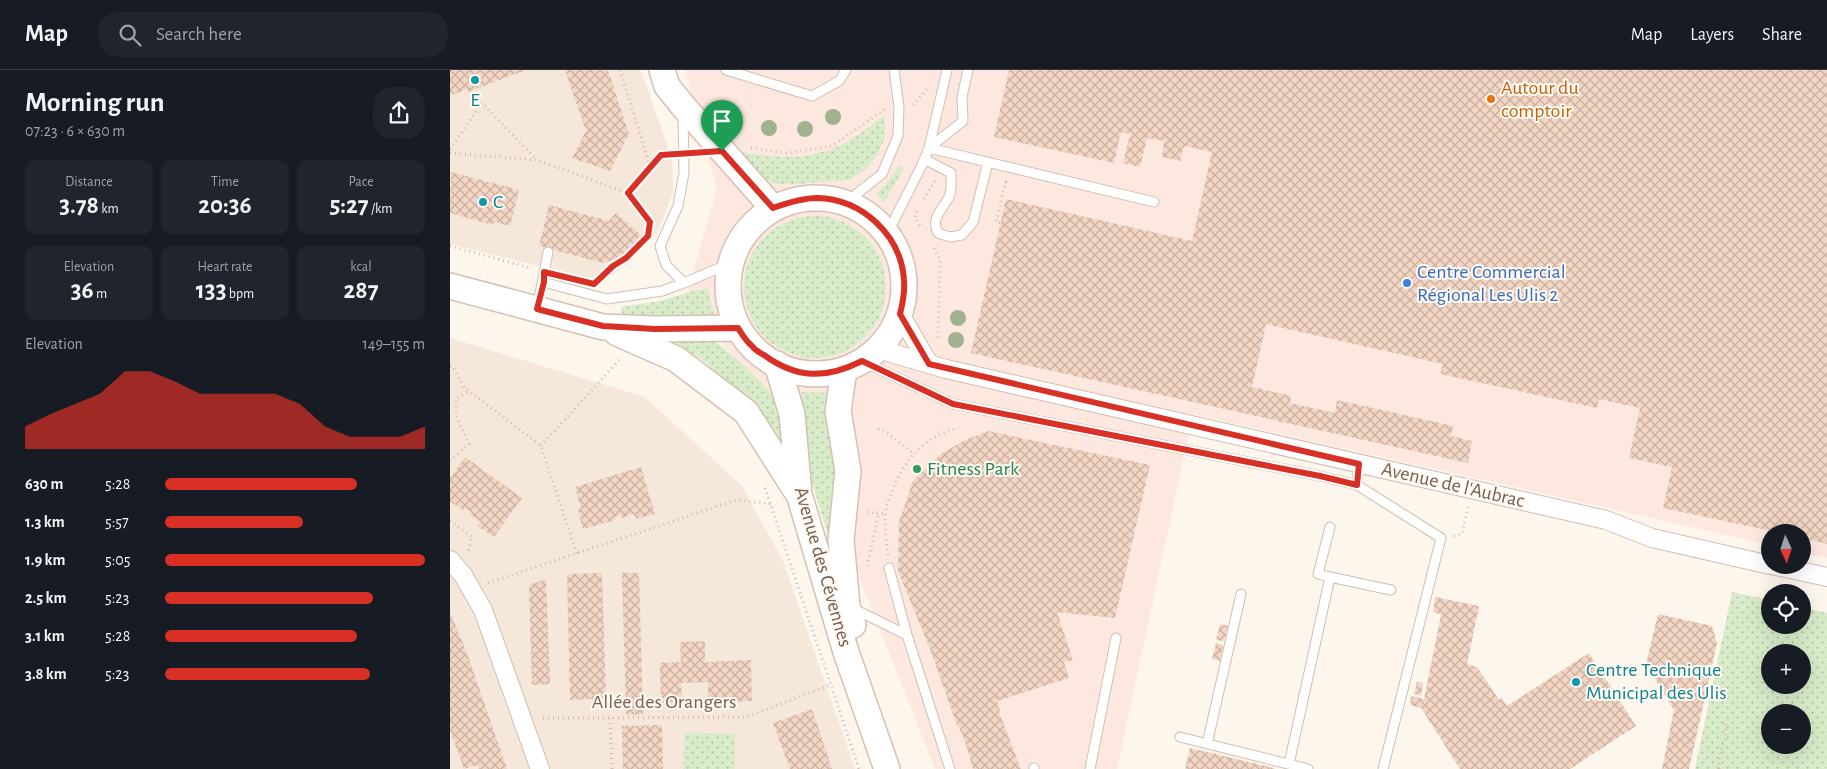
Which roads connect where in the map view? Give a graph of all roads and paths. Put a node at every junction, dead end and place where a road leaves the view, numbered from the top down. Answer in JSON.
{"nodes":[{"id":1,"x":620,"y":70,"type":"edge"},
{"id":2,"x":662,"y":70,"type":"edge"},
{"id":3,"x":728,"y":70,"type":"edge"},
{"id":4,"x":846,"y":70,"type":"edge"},
{"id":5,"x":894,"y":70,"type":"edge"},
{"id":6,"x":947,"y":70,"type":"edge"},
{"id":7,"x":968,"y":70,"type":"edge"},
{"id":8,"x":943,"y":90,"type":"junction"},
{"id":9,"x":899,"y":107,"type":"junction"},
{"id":10,"x":679,"y":113,"type":"junction"},
{"id":11,"x":929,"y":148,"type":"junction"},
{"id":12,"x":450,"y":149,"type":"edge"},
{"id":13,"x":722,"y":151,"type":"junction"},
{"id":14,"x":450,"y":153,"type":"edge"},
{"id":15,"x":684,"y":154,"type":"junction"},
{"id":16,"x":924,"y":159,"type":"junction"},
{"id":17,"x":537,"y":160,"type":"junction"},
{"id":18,"x":988,"y":162,"type":"junction"},
{"id":19,"x":650,"y":167,"type":"junction"},
{"id":20,"x":628,"y":193,"type":"junction"},
{"id":21,"x":1154,"y":202,"type":"dead end"},
{"id":22,"x":845,"y":203,"type":"junction"},
{"id":23,"x":773,"y":208,"type":"junction"},
{"id":24,"x":888,"y":234,"type":"junction"},
{"id":25,"x":450,"y":246,"type":"edge"},
{"id":26,"x":548,"y":252,"type":"dead end"},
{"id":27,"x":731,"y":263,"type":"junction"},
{"id":28,"x":544,"y":272,"type":"junction"},
{"id":29,"x":544,"y":282,"type":"junction"},
{"id":30,"x":684,"y":283,"type":"junction"},
{"id":31,"x":594,"y":284,"type":"dead end"},
{"id":32,"x":450,"y":286,"type":"edge"},
{"id":33,"x":537,"y":309,"type":"junction"},
{"id":34,"x":900,"y":314,"type":"junction"},
{"id":35,"x":603,"y":326,"type":"junction"},
{"id":36,"x":738,"y":328,"type":"junction"},
{"id":37,"x":614,"y":354,"type":"dead end"},
{"id":38,"x":861,"y":360,"type":"junction"},
{"id":39,"x":777,"y":364,"type":"junction"},
{"id":40,"x":929,"y":364,"type":"junction"},
{"id":41,"x":450,"y":366,"type":"edge"},
{"id":42,"x":469,"y":390,"type":"junction"},
{"id":43,"x":958,"y":428,"type":"dead end"},
{"id":44,"x":878,"y":429,"type":"dead end"},
{"id":45,"x":541,"y":446,"type":"junction"},
{"id":46,"x":913,"y":454,"type":"junction"},
{"id":47,"x":450,"y":461,"type":"edge"},
{"id":48,"x":1359,"y":464,"type":"junction"},
{"id":49,"x":1357,"y":485,"type":"junction"},
{"id":50,"x":765,"y":487,"type":"dead end"},
{"id":51,"x":799,"y":494,"type":"junction"},
{"id":52,"x":772,"y":504,"type":"junction"},
{"id":53,"x":1468,"y":506,"type":"dead end"},
{"id":54,"x":872,"y":512,"type":"dead end"},
{"id":55,"x":879,"y":513,"type":"junction"},
{"id":56,"x":886,"y":514,"type":"junction"},
{"id":57,"x":1330,"y":528,"type":"dead end"},
{"id":58,"x":1462,"y":534,"type":"dead end"},
{"id":59,"x":577,"y":554,"type":"junction"},
{"id":60,"x":450,"y":560,"type":"edge"},
{"id":61,"x":1761,"y":563,"type":"edge"},
{"id":62,"x":890,"y":568,"type":"joint"},
{"id":63,"x":866,"y":571,"type":"dead end"},
{"id":64,"x":1810,"y":574,"type":"edge"},
{"id":65,"x":1330,"y":577,"type":"junction"},
{"id":66,"x":1827,"y":578,"type":"edge"},
{"id":67,"x":472,"y":589,"type":"junction"},
{"id":68,"x":1391,"y":590,"type":"dead end"},
{"id":69,"x":1241,"y":594,"type":"dead end"},
{"id":70,"x":847,"y":606,"type":"junction"},
{"id":71,"x":907,"y":635,"type":"junction"},
{"id":72,"x":1116,"y":638,"type":"dead end"},
{"id":73,"x":830,"y":685,"type":"junction"},
{"id":74,"x":522,"y":718,"type":"junction"},
{"id":75,"x":610,"y":718,"type":"junction"},
{"id":76,"x":1726,"y":723,"type":"dead end"},
{"id":77,"x":1180,"y":738,"type":"dead end"},
{"id":78,"x":1207,"y":744,"type":"junction"},
{"id":79,"x":1289,"y":764,"type":"junction"},
{"id":80,"x":891,"y":768,"type":"edge"},
{"id":81,"x":540,"y":769,"type":"edge"},
{"id":82,"x":612,"y":769,"type":"edge"},
{"id":83,"x":859,"y":769,"type":"edge"},
{"id":84,"x":950,"y":769,"type":"edge"},
{"id":85,"x":1090,"y":769,"type":"edge"},
{"id":86,"x":1308,"y":769,"type":"edge"},
{"id":87,"x":1384,"y":769,"type":"edge"},
{"id":88,"x":1719,"y":769,"type":"edge"}],
"edges":[{"from":1,"to":19,"type":"path"},
{"from":2,"to":10,"type":"street"},
{"from":3,"to":4,"type":"lane"},
{"from":5,"to":9,"type":"lane"},
{"from":6,"to":8,"type":"lane"},
{"from":7,"to":11,"type":"lane"},
{"from":8,"to":9,"type":"path"},
{"from":8,"to":11,"type":"lane"},
{"from":9,"to":13,"type":"path"},
{"from":9,"to":22,"type":"lane"},
{"from":10,"to":13,"type":"street"},
{"from":10,"to":15,"type":"lane"},
{"from":11,"to":16,"type":"lane"},
{"from":11,"to":18,"type":"lane"},
{"from":12,"to":17,"type":"path"},
{"from":13,"to":23,"type":"street"},
{"from":14,"to":17,"type":"path"},
{"from":15,"to":19,"type":"path"},
{"from":15,"to":30,"type":"lane"},
{"from":16,"to":18,"type":"lane"},
{"from":16,"to":24,"type":"lane"},
{"from":17,"to":20,"type":"path"},
{"from":18,"to":21,"type":"lane"},
{"from":19,"to":20,"type":"path"},
{"from":20,"to":31,"type":"path"},
{"from":22,"to":23,"type":"street"},
{"from":22,"to":24,"type":"street"},
{"from":23,"to":27,"type":"street"},
{"from":24,"to":34,"type":"street"},
{"from":25,"to":28,"type":"path"},
{"from":26,"to":28,"type":"lane"},
{"from":27,"to":30,"type":"lane"},
{"from":27,"to":36,"type":"street"},
{"from":28,"to":29,"type":"lane"},
{"from":29,"to":30,"type":"lane"},
{"from":29,"to":33,"type":"lane"},
{"from":32,"to":33,"type":"street"},
{"from":33,"to":35,"type":"street"},
{"from":34,"to":38,"type":"street"},
{"from":34,"to":40,"type":"street"},
{"from":35,"to":36,"type":"street"},
{"from":35,"to":51,"type":"street"},
{"from":36,"to":39,"type":"street"},
{"from":37,"to":45,"type":"path"},
{"from":38,"to":39,"type":"street"},
{"from":38,"to":40,"type":"street","name":"Avenue de l'Aubrac"},
{"from":38,"to":49,"type":"lane"},
{"from":38,"to":70,"type":"street","name":"Avenue des Cévennes"},
{"from":39,"to":51,"type":"street","name":"Avenue des Cévennes"},
{"from":40,"to":48,"type":"street","name":"Avenue de l'Aubrac"},
{"from":41,"to":42,"type":"path"},
{"from":42,"to":45,"type":"path"},
{"from":42,"to":47,"type":"path"},
{"from":43,"to":46,"type":"path"},
{"from":44,"to":46,"type":"path"},
{"from":45,"to":59,"type":"path"},
{"from":46,"to":56,"type":"path"},
{"from":48,"to":49,"type":"lane"},
{"from":48,"to":61,"type":"street","name":"Avenue de l'Aubrac"},
{"from":49,"to":87,"type":"lane"},
{"from":50,"to":52,"type":"path"},
{"from":51,"to":80,"type":"street","name":"Avenue des Cévennes"},
{"from":52,"to":59,"type":"path"},
{"from":52,"to":73,"type":"path"},
{"from":53,"to":58,"type":"path"},
{"from":54,"to":55,"type":"path"},
{"from":55,"to":56,"type":"path"},
{"from":55,"to":63,"type":"path"},
{"from":56,"to":62,"type":"path"},
{"from":57,"to":65,"type":"lane"},
{"from":59,"to":67,"type":"path"},
{"from":60,"to":67,"type":"street"},
{"from":62,"to":71,"type":"lane"},
{"from":64,"to":66,"type":"street","name":"Avenue de l'Aubrac"},
{"from":65,"to":68,"type":"lane"},
{"from":65,"to":79,"type":"lane"},
{"from":67,"to":74,"type":"street"},
{"from":69,"to":78,"type":"lane"},
{"from":70,"to":71,"type":"lane"},
{"from":70,"to":80,"type":"street","name":"Avenue des Cévennes"},
{"from":71,"to":84,"type":"lane"},
{"from":72,"to":85,"type":"lane"},
{"from":73,"to":75,"type":"path","name":"Allée des Orangers"},
{"from":73,"to":83,"type":"path"},
{"from":74,"to":75,"type":"path","name":"Allée des Orangers"},
{"from":74,"to":81,"type":"street"},
{"from":75,"to":82,"type":"path"},
{"from":76,"to":88,"type":"path"},
{"from":77,"to":78,"type":"lane"},
{"from":78,"to":79,"type":"lane"},
{"from":79,"to":86,"type":"lane"}]}
